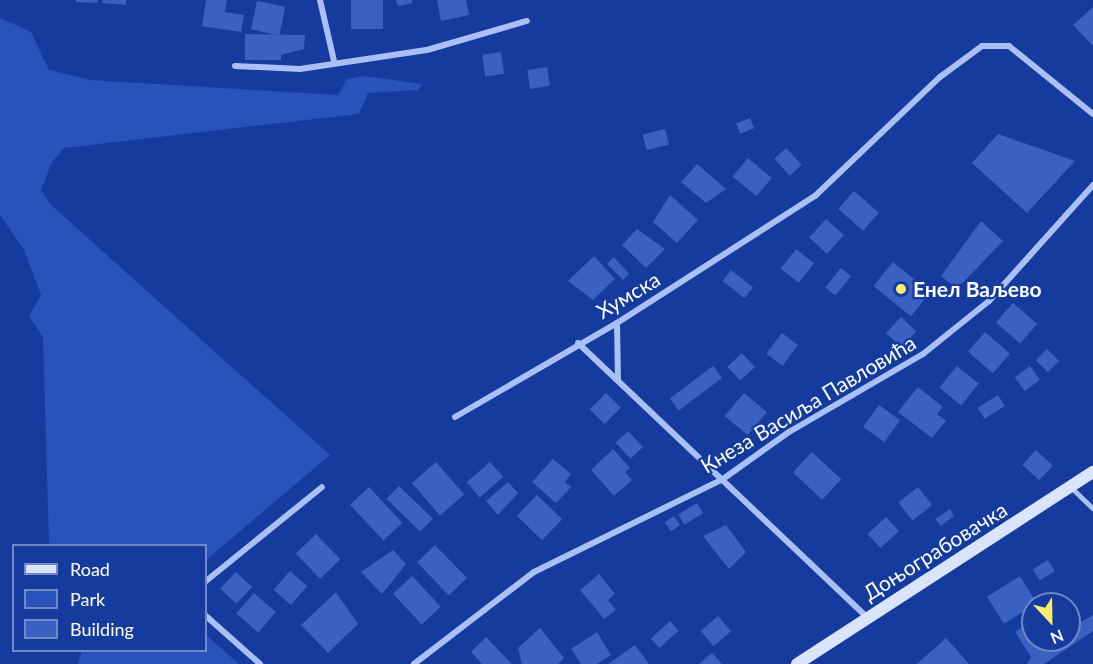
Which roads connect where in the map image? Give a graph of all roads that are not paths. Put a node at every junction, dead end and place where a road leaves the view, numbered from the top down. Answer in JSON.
{"nodes":[{"id":1,"x":320,"y":0,"type":"edge"},
{"id":2,"x":527,"y":21,"type":"dead end"},
{"id":3,"x":334,"y":61,"type":"junction"},
{"id":4,"x":235,"y":66,"type":"dead end"},
{"id":5,"x":1093,"y":114,"type":"edge"},
{"id":6,"x":1093,"y":185,"type":"edge"},
{"id":7,"x":616,"y":323,"type":"junction"},
{"id":8,"x":578,"y":343,"type":"junction"},
{"id":9,"x":618,"y":380,"type":"junction"},
{"id":10,"x":455,"y":417,"type":"dead end"},
{"id":11,"x":1093,"y":472,"type":"edge"},
{"id":12,"x":723,"y":479,"type":"junction"},
{"id":13,"x":322,"y":487,"type":"dead end"},
{"id":14,"x":1071,"y":487,"type":"junction"},
{"id":15,"x":1093,"y":508,"type":"edge"},
{"id":16,"x":207,"y":580,"type":"edge"},
{"id":17,"x":866,"y":616,"type":"junction"},
{"id":18,"x":207,"y":617,"type":"edge"},
{"id":19,"x":260,"y":664,"type":"edge"},
{"id":20,"x":414,"y":664,"type":"edge"},
{"id":21,"x":797,"y":664,"type":"edge"}],
"edges":[{"from":1,"to":3,"type":"street"},
{"from":2,"to":3,"type":"street"},
{"from":3,"to":4,"type":"street"},
{"from":5,"to":7,"type":"street","name":"Хумска"},
{"from":6,"to":12,"type":"street","name":"Кнеза Васиља Павловића"},
{"from":7,"to":8,"type":"street","name":"Хумска"},
{"from":7,"to":9,"type":"street"},
{"from":8,"to":9,"type":"street"},
{"from":8,"to":10,"type":"street","name":"Хумска"},
{"from":9,"to":12,"type":"street"},
{"from":11,"to":14,"type":"street","name":"Доњограбовачка"},
{"from":12,"to":17,"type":"street"},
{"from":12,"to":20,"type":"street","name":"Кнеза Васиља Павловића"},
{"from":13,"to":16,"type":"street"},
{"from":14,"to":15,"type":"lane"},
{"from":14,"to":17,"type":"street","name":"Доњограбовачка"},
{"from":17,"to":21,"type":"street","name":"Доњограбовачка"},
{"from":18,"to":19,"type":"street"}]}
